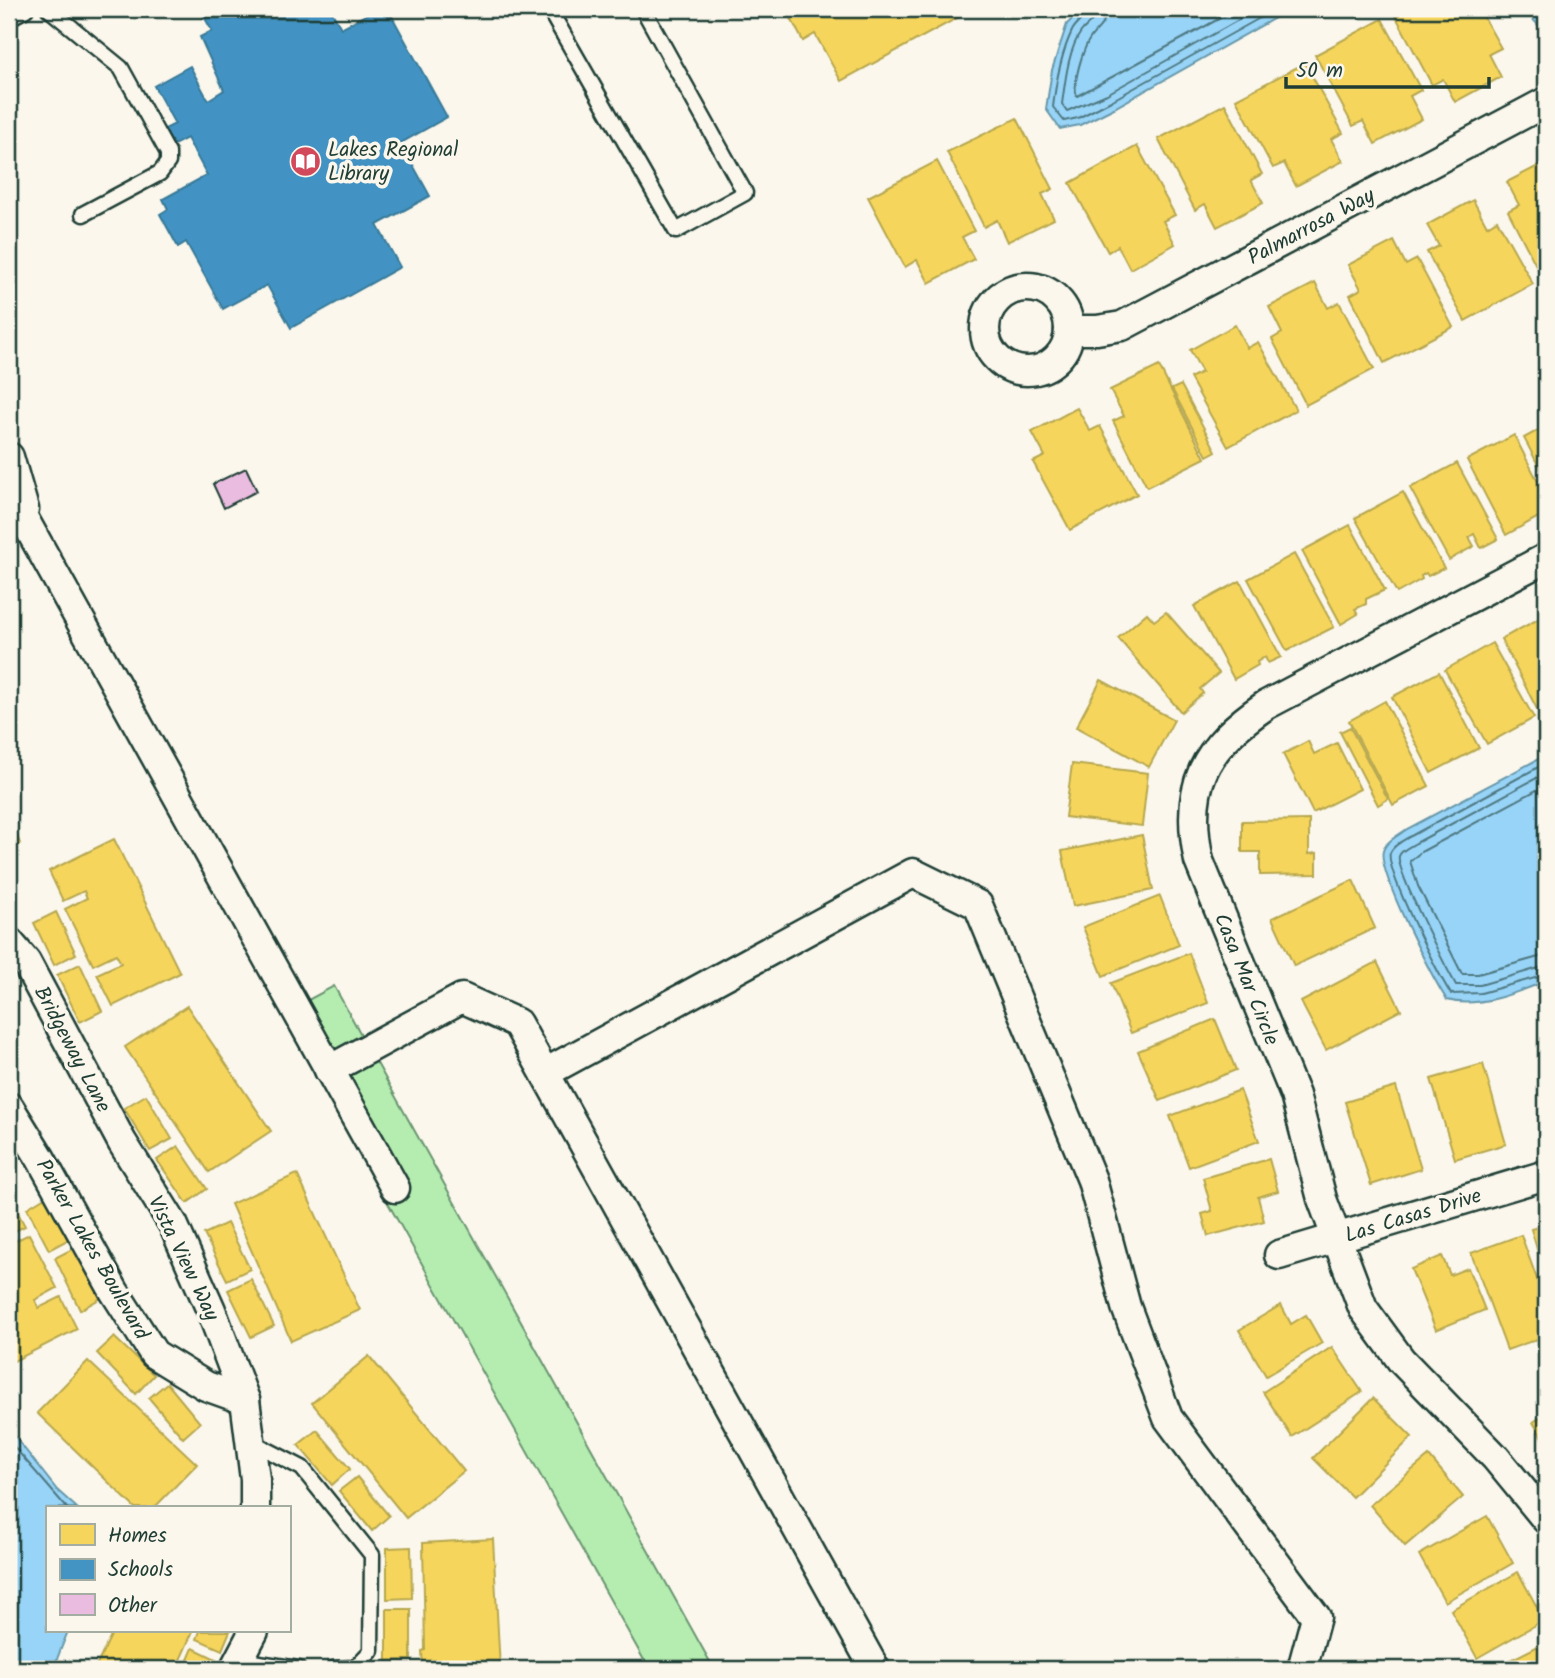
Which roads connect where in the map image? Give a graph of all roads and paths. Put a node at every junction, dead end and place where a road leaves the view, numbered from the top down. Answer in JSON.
{"nodes":[{"id":1,"x":26,"y":9,"type":"edge"},
{"id":2,"x":49,"y":9,"type":"edge"},
{"id":3,"x":550,"y":9,"type":"edge"},
{"id":4,"x":643,"y":9,"type":"edge"},
{"id":5,"x":9,"y":18,"type":"edge"},
{"id":6,"x":1546,"y":102,"type":"edge"},
{"id":7,"x":83,"y":214,"type":"dead end"},
{"id":8,"x":1069,"y":330,"type":"dead end"},
{"id":9,"x":9,"y":457,"type":"edge"},
{"id":10,"x":9,"y":492,"type":"edge"},
{"id":11,"x":30,"y":531,"type":"junction"},
{"id":12,"x":1546,"y":558,"type":"edge"},
{"id":13,"x":9,"y":942,"type":"edge"},
{"id":14,"x":329,"y":1070,"type":"junction"},
{"id":15,"x":545,"y":1073,"type":"junction"},
{"id":16,"x":9,"y":1107,"type":"edge"},
{"id":17,"x":111,"y":1122,"type":"joint"},
{"id":18,"x":1546,"y":1175,"type":"edge"},
{"id":19,"x":395,"y":1188,"type":"dead end"},
{"id":20,"x":1336,"y":1238,"type":"junction"},
{"id":21,"x":1279,"y":1255,"type":"dead end"},
{"id":22,"x":245,"y":1400,"type":"junction"},
{"id":23,"x":250,"y":1441,"type":"junction"},
{"id":24,"x":256,"y":1506,"type":"edge"},
{"id":25,"x":1546,"y":1519,"type":"edge"},
{"id":26,"x":254,"y":1632,"type":"edge"},
{"id":27,"x":237,"y":1665,"type":"edge"},
{"id":28,"x":298,"y":1669,"type":"edge"},
{"id":29,"x":333,"y":1669,"type":"edge"},
{"id":30,"x":875,"y":1669,"type":"edge"},
{"id":31,"x":1302,"y":1669,"type":"edge"}],
"edges":[{"from":1,"to":5,"type":"lane"},
{"from":2,"to":7,"type":"lane"},
{"from":3,"to":4,"type":"lane"},
{"from":6,"to":8,"type":"street","name":"Palmarrosa Way"},
{"from":9,"to":11,"type":"street"},
{"from":10,"to":11,"type":"street"},
{"from":11,"to":14,"type":"street"},
{"from":12,"to":20,"type":"street","name":"Casa Mar Circle"},
{"from":13,"to":17,"type":"street","name":"Bridgeway Lane"},
{"from":14,"to":15,"type":"street"},
{"from":14,"to":19,"type":"street"},
{"from":15,"to":30,"type":"street"},
{"from":15,"to":31,"type":"street"},
{"from":16,"to":22,"type":"street","name":"Parker Lakes Boulevard"},
{"from":17,"to":22,"type":"street","name":"Vista View Way"},
{"from":18,"to":20,"type":"street","name":"Las Casas Drive"},
{"from":20,"to":21,"type":"street","name":"Las Casas Drive"},
{"from":20,"to":25,"type":"street","name":"Casa Mar Circle"},
{"from":22,"to":23,"type":"street"},
{"from":23,"to":24,"type":"street"},
{"from":23,"to":29,"type":"lane"},
{"from":26,"to":27,"type":"street"},
{"from":27,"to":28,"type":"lane"}]}
